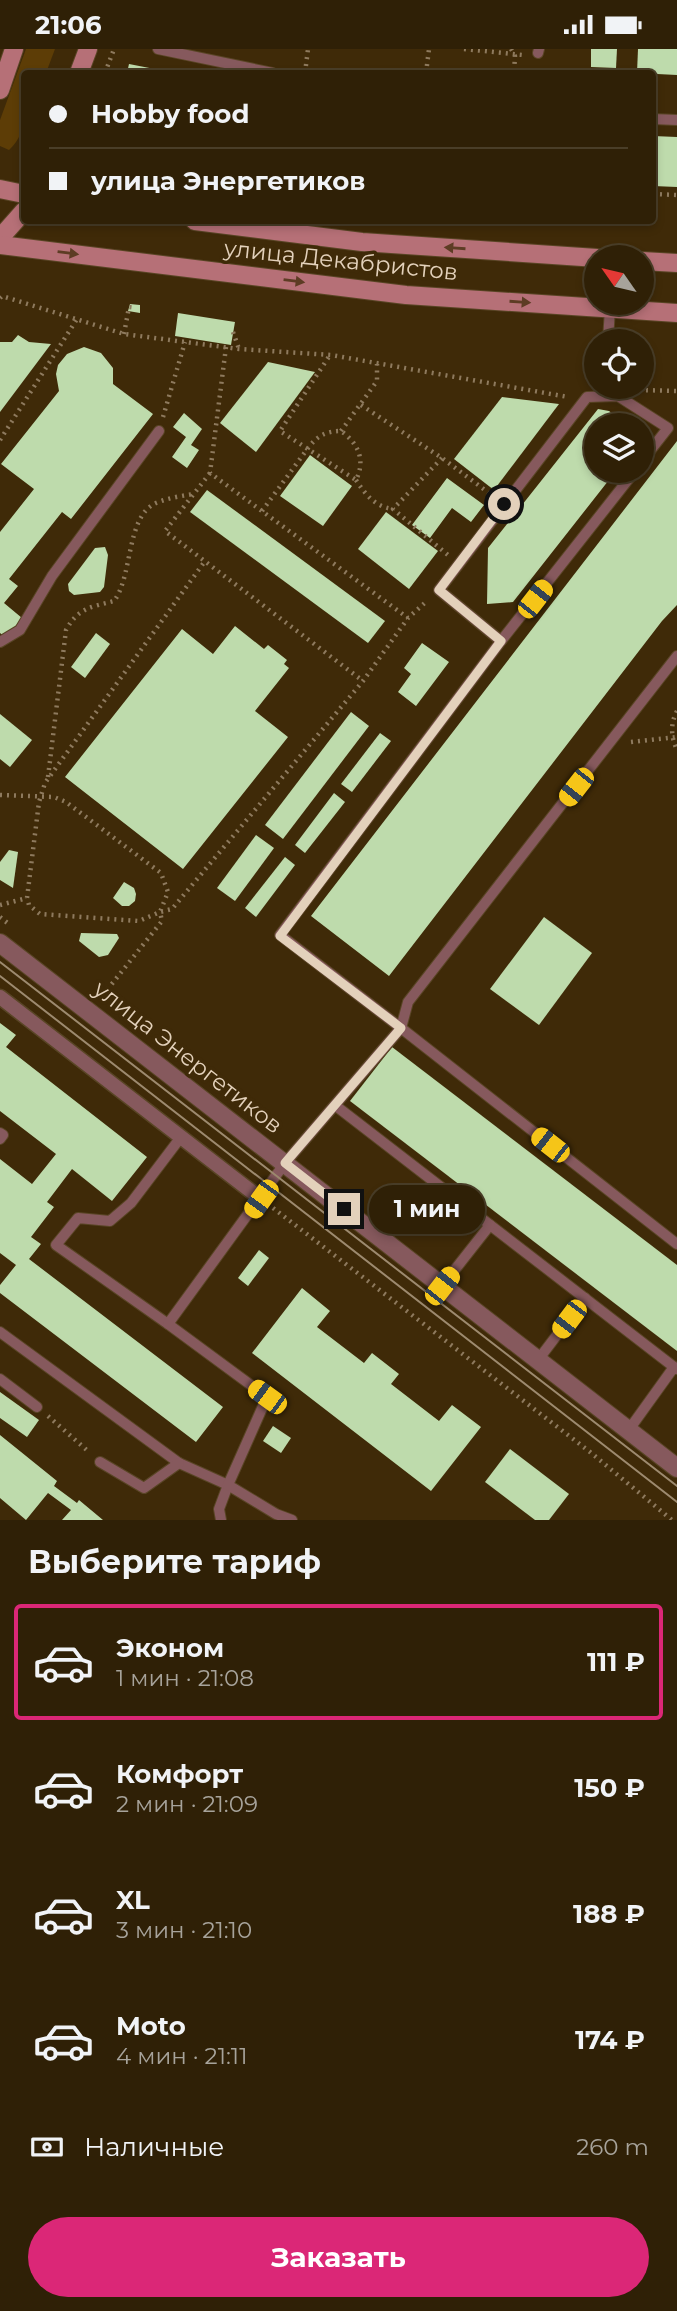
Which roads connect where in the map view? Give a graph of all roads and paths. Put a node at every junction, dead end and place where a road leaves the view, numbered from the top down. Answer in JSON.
{"nodes":[{"id":1,"x":14,"y":49,"type":"edge"},
{"id":2,"x":88,"y":49,"type":"edge"},
{"id":3,"x":114,"y":49,"type":"edge"},
{"id":4,"x":158,"y":49,"type":"edge"},
{"id":5,"x":308,"y":49,"type":"edge"},
{"id":6,"x":429,"y":49,"type":"edge"},
{"id":7,"x":464,"y":49,"type":"edge"},
{"id":8,"x":513,"y":49,"type":"edge"},
{"id":9,"x":539,"y":51,"type":"edge"},
{"id":10,"x":515,"y":56,"type":"junction"},
{"id":11,"x":80,"y":70,"type":"edge"},
{"id":12,"x":106,"y":70,"type":"edge"},
{"id":13,"x":259,"y":70,"type":"edge"},
{"id":14,"x":305,"y":70,"type":"edge"},
{"id":15,"x":426,"y":70,"type":"edge"},
{"id":16,"x":514,"y":70,"type":"edge"},
{"id":17,"x":0,"y":90,"type":"edge"},
{"id":18,"x":656,"y":119,"type":"edge"},
{"id":19,"x":677,"y":120,"type":"edge"},
{"id":20,"x":0,"y":190,"type":"edge"},
{"id":21,"x":21,"y":194,"type":"edge"},
{"id":22,"x":656,"y":194,"type":"edge"},
{"id":23,"x":677,"y":195,"type":"edge"},
{"id":24,"x":21,"y":214,"type":"edge"},
{"id":25,"x":219,"y":224,"type":"edge"},
{"id":26,"x":0,"y":238,"type":"edge"},
{"id":27,"x":0,"y":245,"type":"edge"},
{"id":28,"x":584,"y":257,"type":"edge"},
{"id":29,"x":654,"y":262,"type":"edge"},
{"id":30,"x":677,"y":263,"type":"edge"},
{"id":31,"x":0,"y":297,"type":"edge"},
{"id":32,"x":584,"y":306,"type":"edge"},
{"id":33,"x":136,"y":308,"type":"dead end"},
{"id":34,"x":654,"y":311,"type":"edge"},
{"id":35,"x":677,"y":313,"type":"edge"},
{"id":36,"x":77,"y":319,"type":"junction"},
{"id":37,"x":233,"y":332,"type":"dead end"},
{"id":38,"x":124,"y":334,"type":"junction"},
{"id":39,"x":184,"y":342,"type":"junction"},
{"id":40,"x":226,"y":347,"type":"junction"},
{"id":41,"x":239,"y":349,"type":"junction"},
{"id":42,"x":331,"y":355,"type":"junction"},
{"id":43,"x":377,"y":364,"type":"junction"},
{"id":44,"x":654,"y":391,"type":"edge"},
{"id":45,"x":677,"y":391,"type":"edge"},
{"id":46,"x":580,"y":395,"type":"dead end"},
{"id":47,"x":585,"y":399,"type":"edge"},
{"id":48,"x":626,"y":399,"type":"edge"},
{"id":49,"x":361,"y":405,"type":"junction"},
{"id":50,"x":647,"y":413,"type":"edge"},
{"id":51,"x":654,"y":418,"type":"edge"},
{"id":52,"x":159,"y":431,"type":"joint"},
{"id":53,"x":341,"y":431,"type":"junction"},
{"id":54,"x":0,"y":440,"type":"edge"},
{"id":55,"x":654,"y":446,"type":"edge"},
{"id":56,"x":308,"y":448,"type":"junction"},
{"id":57,"x":442,"y":458,"type":"junction"},
{"id":58,"x":210,"y":473,"type":"junction"},
{"id":59,"x":356,"y":479,"type":"junction"},
{"id":60,"x":626,"y":483,"type":"edge"},
{"id":61,"x":193,"y":494,"type":"junction"},
{"id":62,"x":504,"y":504,"type":"junction"},
{"id":63,"x":393,"y":509,"type":"junction"},
{"id":64,"x":262,"y":510,"type":"junction"},
{"id":65,"x":205,"y":561,"type":"junction"},
{"id":66,"x":459,"y":564,"type":"junction"},
{"id":67,"x":439,"y":590,"type":"junction"},
{"id":68,"x":408,"y":618,"type":"junction"},
{"id":69,"x":501,"y":641,"type":"junction"},
{"id":70,"x":0,"y":642,"type":"edge"},
{"id":71,"x":677,"y":656,"type":"edge"},
{"id":72,"x":363,"y":681,"type":"junction"},
{"id":73,"x":677,"y":711,"type":"edge"},
{"id":74,"x":675,"y":738,"type":"edge"},
{"id":75,"x":609,"y":744,"type":"junction"},
{"id":76,"x":677,"y":750,"type":"edge"},
{"id":77,"x":47,"y":781,"type":"junction"},
{"id":78,"x":0,"y":795,"type":"edge"},
{"id":79,"x":41,"y":796,"type":"junction"},
{"id":80,"x":27,"y":898,"type":"junction"},
{"id":81,"x":0,"y":905,"type":"edge"},
{"id":82,"x":160,"y":912,"type":"junction"},
{"id":83,"x":0,"y":943,"type":"edge"},
{"id":84,"x":103,"y":995,"type":"dead end"},
{"id":85,"x":0,"y":997,"type":"edge"},
{"id":86,"x":401,"y":1028,"type":"junction"},
{"id":87,"x":336,"y":1106,"type":"junction"},
{"id":88,"x":0,"y":1133,"type":"edge"},
{"id":89,"x":181,"y":1137,"type":"junction"},
{"id":90,"x":0,"y":1139,"type":"edge"},
{"id":91,"x":285,"y":1163,"type":"junction"},
{"id":92,"x":261,"y":1199,"type":"junction"},
{"id":93,"x":490,"y":1224,"type":"junction"},
{"id":94,"x":677,"y":1244,"type":"edge"},
{"id":95,"x":442,"y":1286,"type":"junction"},
{"id":96,"x":585,"y":1298,"type":"junction"},
{"id":97,"x":168,"y":1324,"type":"junction"},
{"id":98,"x":0,"y":1332,"type":"edge"},
{"id":99,"x":538,"y":1360,"type":"junction"},
{"id":100,"x":675,"y":1368,"type":"edge"},
{"id":101,"x":0,"y":1380,"type":"edge"},
{"id":102,"x":37,"y":1407,"type":"joint"},
{"id":103,"x":628,"y":1431,"type":"junction"},
{"id":104,"x":100,"y":1462,"type":"joint"},
{"id":105,"x":179,"y":1464,"type":"junction"},
{"id":106,"x":677,"y":1468,"type":"edge"},
{"id":107,"x":228,"y":1485,"type":"junction"},
{"id":108,"x":221,"y":1520,"type":"edge"},
{"id":109,"x":292,"y":1520,"type":"edge"},
{"id":110,"x":672,"y":1520,"type":"edge"}],
"edges":[{"from":1,"to":17,"type":"main road"},
{"from":2,"to":11,"type":"main road"},
{"from":3,"to":12,"type":"path"},
{"from":4,"to":13,"type":"lane"},
{"from":5,"to":14,"type":"path"},
{"from":6,"to":15,"type":"path"},
{"from":7,"to":10,"type":"path"},
{"from":8,"to":10,"type":"path"},
{"from":9,"to":10,"type":"path"},
{"from":10,"to":16,"type":"path"},
{"from":18,"to":19,"type":"lane"},
{"from":20,"to":21,"type":"main road"},
{"from":22,"to":23,"type":"path"},
{"from":24,"to":26,"type":"main road"},
{"from":28,"to":25,"type":"main road","name":"улица Декабристов","one_way":true},
{"from":27,"to":32,"type":"main road","name":"улица Декабристов","one_way":true},
{"from":29,"to":30,"type":"main road"},
{"from":31,"to":36,"type":"path"},
{"from":33,"to":38,"type":"path"},
{"from":34,"to":35,"type":"main road","name":"улица Декабристов"},
{"from":36,"to":38,"type":"path"},
{"from":36,"to":54,"type":"path"},
{"from":37,"to":41,"type":"path"},
{"from":38,"to":39,"type":"path"},
{"from":39,"to":40,"type":"path"},
{"from":39,"to":52,"type":"path"},
{"from":40,"to":41,"type":"path"},
{"from":40,"to":58,"type":"path"},
{"from":41,"to":42,"type":"path"},
{"from":42,"to":43,"type":"path"},
{"from":42,"to":56,"type":"path"},
{"from":43,"to":46,"type":"path"},
{"from":43,"to":49,"type":"path"},
{"from":44,"to":45,"type":"path"},
{"from":47,"to":62,"type":"lane"},
{"from":48,"to":50,"type":"lane"},
{"from":49,"to":53,"type":"path"},
{"from":49,"to":57,"type":"path"},
{"from":51,"to":55,"type":"lane"},
{"from":52,"to":70,"type":"lane"},
{"from":53,"to":56,"type":"path"},
{"from":53,"to":59,"type":"path"},
{"from":56,"to":59,"type":"path"},
{"from":56,"to":64,"type":"path"},
{"from":57,"to":62,"type":"path"},
{"from":57,"to":63,"type":"path"},
{"from":58,"to":61,"type":"path"},
{"from":58,"to":64,"type":"path"},
{"from":59,"to":63,"type":"path"},
{"from":60,"to":69,"type":"lane"},
{"from":61,"to":65,"type":"path"},
{"from":61,"to":77,"type":"path"},
{"from":62,"to":66,"type":"lane"},
{"from":63,"to":66,"type":"path"},
{"from":64,"to":68,"type":"path"},
{"from":65,"to":72,"type":"path"},
{"from":65,"to":77,"type":"path"},
{"from":66,"to":67,"type":"lane"},
{"from":67,"to":68,"type":"path"},
{"from":67,"to":69,"type":"lane"},
{"from":68,"to":72,"type":"path"},
{"from":69,"to":86,"type":"lane"},
{"from":71,"to":75,"type":"lane"},
{"from":72,"to":82,"type":"path"},
{"from":73,"to":74,"type":"path"},
{"from":74,"to":75,"type":"path"},
{"from":74,"to":76,"type":"path"},
{"from":75,"to":86,"type":"lane"},
{"from":77,"to":79,"type":"path"},
{"from":78,"to":79,"type":"path"},
{"from":79,"to":80,"type":"path"},
{"from":79,"to":82,"type":"path"},
{"from":80,"to":81,"type":"path"},
{"from":80,"to":82,"type":"path"},
{"from":82,"to":84,"type":"path"},
{"from":83,"to":91,"type":"street","name":"улица Энергетиков"},
{"from":85,"to":89,"type":"street"},
{"from":86,"to":87,"type":"lane"},
{"from":86,"to":94,"type":"lane"},
{"from":87,"to":91,"type":"lane"},
{"from":87,"to":93,"type":"lane"},
{"from":88,"to":90,"type":"lane"},
{"from":89,"to":92,"type":"street"},
{"from":89,"to":97,"type":"lane"},
{"from":91,"to":92,"type":"lane"},
{"from":91,"to":95,"type":"street","name":"улица Энергетиков"},
{"from":92,"to":97,"type":"lane"},
{"from":92,"to":110,"type":"path"},
{"from":93,"to":95,"type":"lane"},
{"from":93,"to":96,"type":"lane"},
{"from":95,"to":99,"type":"street","name":"улица Энергетиков"},
{"from":96,"to":99,"type":"lane"},
{"from":96,"to":100,"type":"lane"},
{"from":97,"to":107,"type":"lane"},
{"from":98,"to":105,"type":"lane"},
{"from":99,"to":103,"type":"street","name":"улица Энергетиков"},
{"from":100,"to":103,"type":"lane"},
{"from":101,"to":102,"type":"lane"},
{"from":102,"to":104,"type":"path"},
{"from":103,"to":106,"type":"street","name":"улица Энергетиков"},
{"from":104,"to":105,"type":"lane"},
{"from":105,"to":107,"type":"lane"},
{"from":107,"to":108,"type":"lane"},
{"from":107,"to":109,"type":"lane"}]}
